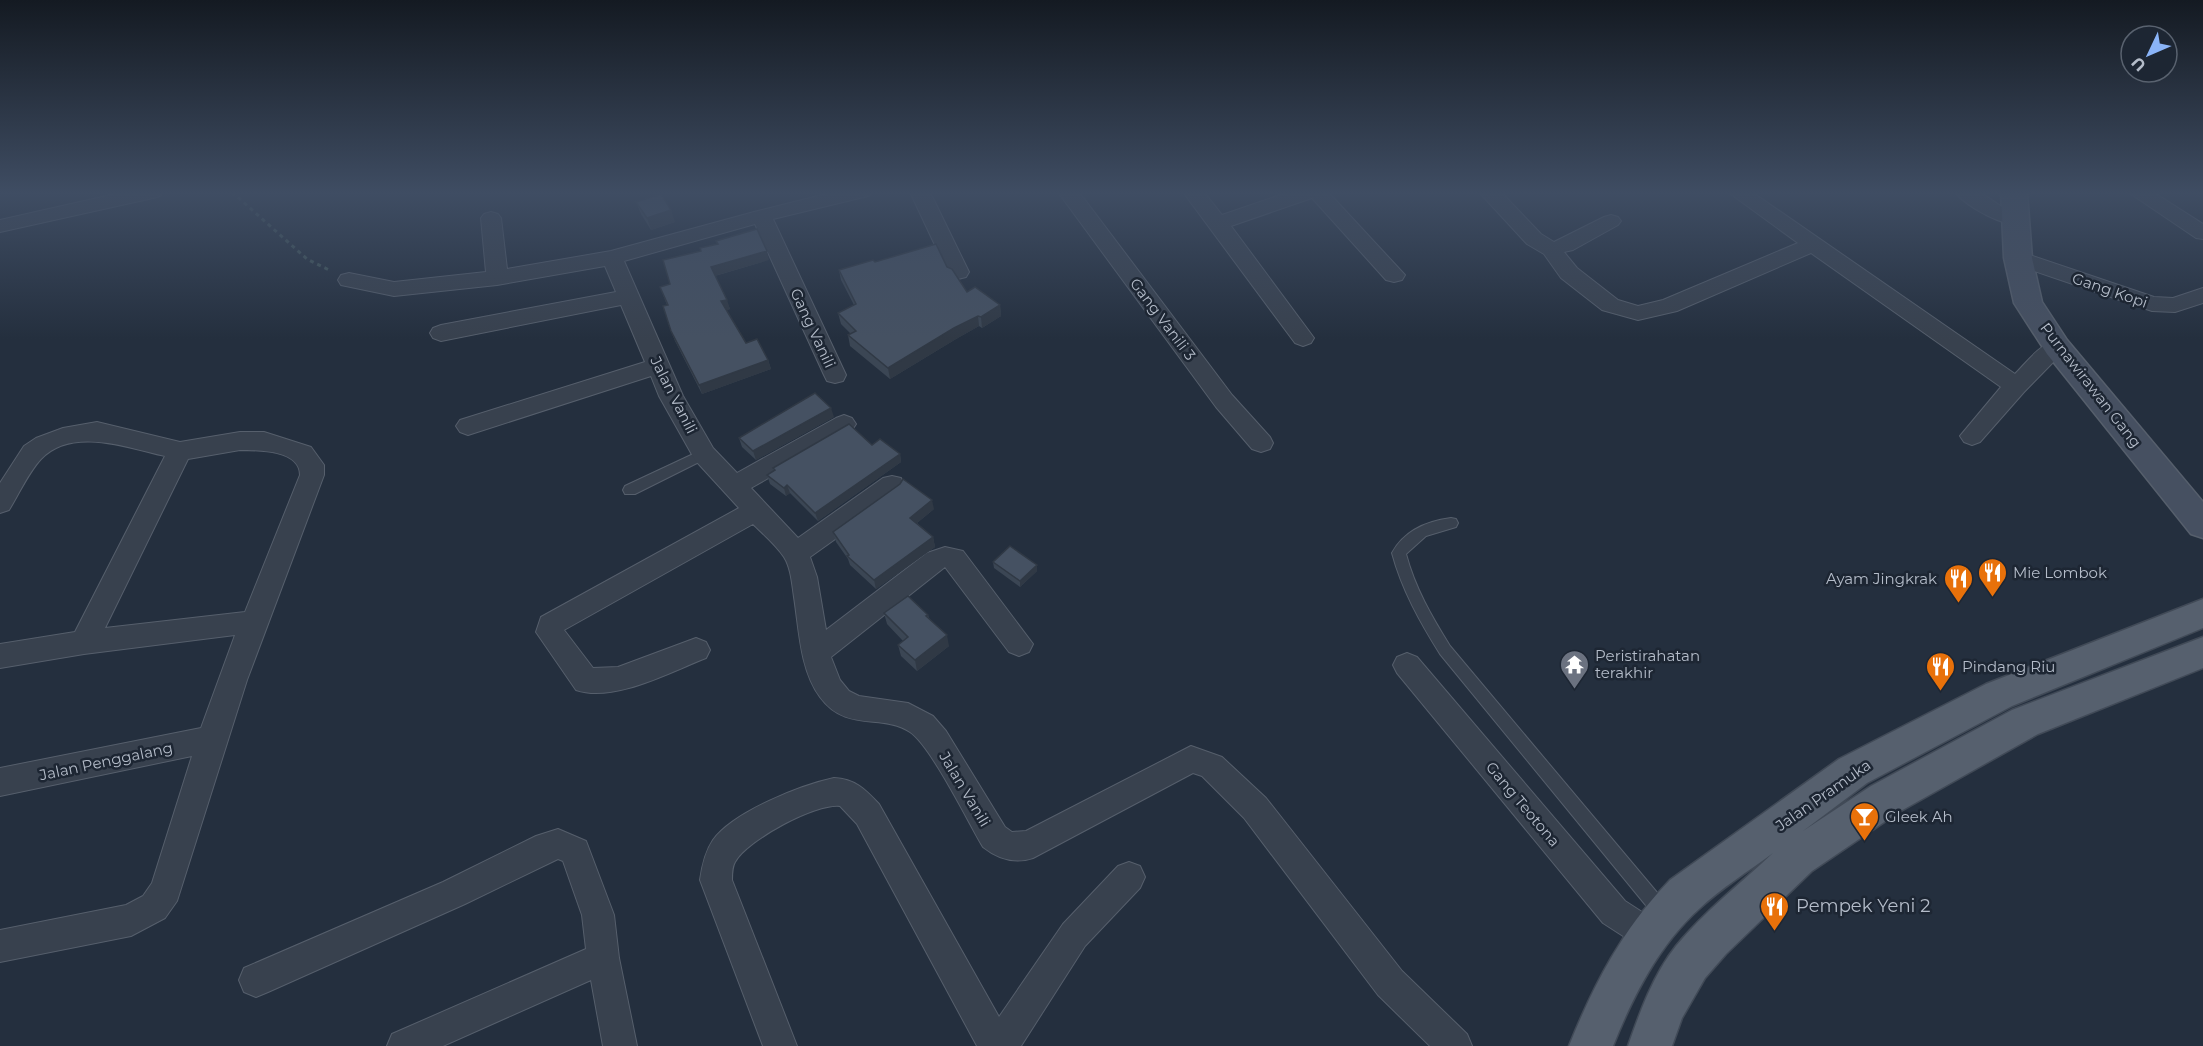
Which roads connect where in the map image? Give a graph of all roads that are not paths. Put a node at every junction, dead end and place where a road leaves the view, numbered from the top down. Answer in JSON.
{"nodes":[{"id":1,"x":493,"y":241,"type":"edge"},
{"id":2,"x":673,"y":241,"type":"edge"},
{"id":3,"x":773,"y":241,"type":"edge"},
{"id":4,"x":943,"y":241,"type":"edge"},
{"id":5,"x":1104,"y":241,"type":"edge"},
{"id":6,"x":1231,"y":241,"type":"edge"},
{"id":7,"x":1362,"y":241,"type":"edge"},
{"id":8,"x":1538,"y":241,"type":"edge"},
{"id":9,"x":1574,"y":241,"type":"edge"},
{"id":10,"x":1806,"y":241,"type":"edge"},
{"id":11,"x":2017,"y":241,"type":"edge"},
{"id":12,"x":1812,"y":245,"type":"junction"},
{"id":13,"x":1551,"y":249,"type":"junction"},
{"id":14,"x":612,"y":258,"type":"junction"},
{"id":15,"x":2018,"y":258,"type":"junction"},
{"id":16,"x":958,"y":272,"type":"dead end"},
{"id":17,"x":1394,"y":275,"type":"dead end"},
{"id":18,"x":497,"y":278,"type":"junction"},
{"id":19,"x":350,"y":280,"type":"road end"},
{"id":20,"x":2203,"y":295,"type":"edge"},
{"id":21,"x":628,"y":297,"type":"junction"},
{"id":22,"x":441,"y":333,"type":"dead end"},
{"id":23,"x":1303,"y":338,"type":"dead end"},
{"id":24,"x":2057,"y":347,"type":"junction"},
{"id":25,"x":657,"y":366,"type":"junction"},
{"id":26,"x":835,"y":375,"type":"dead end"},
{"id":27,"x":2016,"y":386,"type":"junction"},
{"id":28,"x":844,"y":424,"type":"edge"},
{"id":29,"x":468,"y":426,"type":"dead end"},
{"id":30,"x":1971,"y":436,"type":"dead end"},
{"id":31,"x":1261,"y":443,"type":"dead end"},
{"id":32,"x":180,"y":451,"type":"junction"},
{"id":33,"x":704,"y":453,"type":"junction"},
{"id":34,"x":892,"y":485,"type":"dead end"},
{"id":35,"x":735,"y":486,"type":"junction"},
{"id":36,"x":630,"y":490,"type":"dead end"},
{"id":37,"x":0,"y":503,"type":"edge"},
{"id":38,"x":756,"y":510,"type":"junction"},
{"id":39,"x":1451,"y":523,"type":"dead end"},
{"id":40,"x":2203,"y":525,"type":"edge"},
{"id":41,"x":796,"y":553,"type":"junction"},
{"id":42,"x":2203,"y":613,"type":"edge"},
{"id":43,"x":253,"y":622,"type":"junction"},
{"id":44,"x":84,"y":642,"type":"junction"},
{"id":45,"x":1019,"y":644,"type":"dead end"},
{"id":46,"x":696,"y":650,"type":"dead end"},
{"id":47,"x":2203,"y":652,"type":"edge"},
{"id":48,"x":816,"y":653,"type":"junction"},
{"id":49,"x":0,"y":656,"type":"edge"},
{"id":50,"x":1407,"y":665,"type":"dead end"},
{"id":51,"x":212,"y":739,"type":"junction"},
{"id":52,"x":1853,"y":771,"type":"junction"},
{"id":53,"x":0,"y":782,"type":"edge"},
{"id":54,"x":1885,"y":799,"type":"junction"},
{"id":55,"x":1129,"y":878,"type":"dead end"},
{"id":56,"x":1656,"y":924,"type":"junction"},
{"id":57,"x":0,"y":946,"type":"edge"},
{"id":58,"x":603,"y":958,"type":"junction"},
{"id":59,"x":256,"y":980,"type":"dead end"},
{"id":60,"x":404,"y":1046,"type":"edge"},
{"id":61,"x":620,"y":1046,"type":"edge"},
{"id":62,"x":780,"y":1046,"type":"edge"},
{"id":63,"x":996,"y":1046,"type":"edge"},
{"id":64,"x":1002,"y":1046,"type":"edge"},
{"id":65,"x":1455,"y":1046,"type":"edge"},
{"id":66,"x":1591,"y":1046,"type":"edge"},
{"id":67,"x":1650,"y":1046,"type":"edge"}],
"edges":[{"from":1,"to":18,"type":"street"},
{"from":2,"to":14,"type":"street"},
{"from":3,"to":26,"type":"street","name":"Gang Vanili"},
{"from":4,"to":16,"type":"street"},
{"from":5,"to":31,"type":"street","name":"Gang Vanili 3"},
{"from":6,"to":23,"type":"street"},
{"from":7,"to":17,"type":"street"},
{"from":8,"to":13,"type":"street"},
{"from":9,"to":13,"type":"street"},
{"from":10,"to":12,"type":"street"},
{"from":11,"to":15,"type":"street","name":"Purnawirawan Gang"},
{"from":12,"to":13,"type":"street"},
{"from":12,"to":27,"type":"street"},
{"from":14,"to":18,"type":"street"},
{"from":14,"to":21,"type":"street","name":"Jalan Vanili"},
{"from":15,"to":20,"type":"street","name":"Gang Kopi"},
{"from":15,"to":24,"type":"street","name":"Purnawirawan Gang"},
{"from":18,"to":19,"type":"street"},
{"from":21,"to":22,"type":"street"},
{"from":21,"to":25,"type":"street","name":"Jalan Vanili"},
{"from":24,"to":27,"type":"street"},
{"from":24,"to":40,"type":"street","name":"Purnawirawan Gang"},
{"from":25,"to":29,"type":"street"},
{"from":25,"to":33,"type":"street","name":"Jalan Vanili"},
{"from":27,"to":30,"type":"street"},
{"from":28,"to":35,"type":"street"},
{"from":32,"to":37,"type":"street"},
{"from":32,"to":43,"type":"street"},
{"from":32,"to":44,"type":"street"},
{"from":33,"to":35,"type":"street","name":"Jalan Vanili"},
{"from":33,"to":36,"type":"lane"},
{"from":34,"to":41,"type":"street"},
{"from":35,"to":38,"type":"street","name":"Jalan Vanili"},
{"from":38,"to":41,"type":"street","name":"Jalan Vanili"},
{"from":38,"to":46,"type":"street"},
{"from":39,"to":56,"type":"lane"},
{"from":41,"to":48,"type":"street","name":"Jalan Vanili"},
{"from":42,"to":52,"type":"main road","name":"Jalan Pramuka"},
{"from":43,"to":44,"type":"street"},
{"from":43,"to":51,"type":"street"},
{"from":44,"to":49,"type":"street"},
{"from":45,"to":48,"type":"street"},
{"from":47,"to":54,"type":"main road"},
{"from":48,"to":65,"type":"street","name":"Jalan Vanili"},
{"from":50,"to":56,"type":"street","name":"Gang Teotona"},
{"from":51,"to":53,"type":"street","name":"Jalan Penggalang"},
{"from":51,"to":57,"type":"street"},
{"from":52,"to":54,"type":"main road"},
{"from":52,"to":56,"type":"main road","name":"Jalan Pramuka"},
{"from":54,"to":67,"type":"main road"},
{"from":55,"to":64,"type":"street"},
{"from":56,"to":66,"type":"main road","name":"Jalan Pramuka"},
{"from":58,"to":59,"type":"street"},
{"from":58,"to":60,"type":"street"},
{"from":58,"to":61,"type":"street"},
{"from":62,"to":63,"type":"street"}]}
